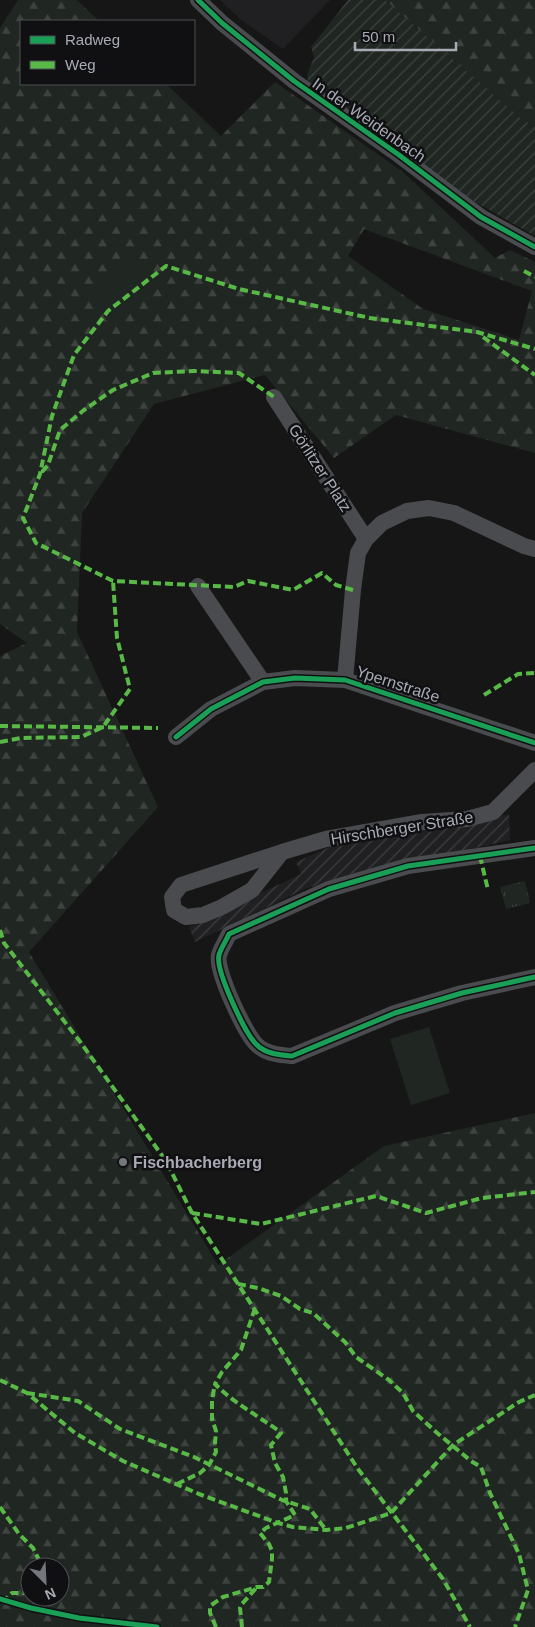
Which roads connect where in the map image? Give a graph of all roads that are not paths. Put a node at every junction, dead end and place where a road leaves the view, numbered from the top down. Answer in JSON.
{"nodes":[{"id":1,"x":198,"y":0,"type":"edge"},
{"id":2,"x":535,"y":247,"type":"edge"},
{"id":3,"x":274,"y":397,"type":"dead end"},
{"id":4,"x":366,"y":540,"type":"junction"},
{"id":5,"x":535,"y":549,"type":"edge"},
{"id":6,"x":198,"y":586,"type":"dead end"},
{"id":7,"x":345,"y":680,"type":"junction"},
{"id":8,"x":263,"y":682,"type":"junction"},
{"id":9,"x":176,"y":737,"type":"dead end"},
{"id":10,"x":535,"y":743,"type":"edge"},
{"id":11,"x":535,"y":770,"type":"edge"},
{"id":12,"x":535,"y":848,"type":"edge"},
{"id":13,"x":282,"y":852,"type":"junction"},
{"id":14,"x":535,"y":977,"type":"edge"}],
"edges":[{"from":1,"to":2,"type":"street","name":"In der Weidenbach"},
{"from":3,"to":4,"type":"street","name":"Görlitzer Platz"},
{"from":4,"to":5,"type":"street"},
{"from":4,"to":7,"type":"street"},
{"from":6,"to":8,"type":"street"},
{"from":7,"to":8,"type":"street","name":"Ypernstraße"},
{"from":7,"to":10,"type":"street","name":"Ypernstraße"},
{"from":8,"to":9,"type":"street","name":"Ypernstraße"},
{"from":11,"to":13,"type":"street","name":"Hirschberger Straße"},
{"from":12,"to":14,"type":"street"},
{"from":13,"to":13,"type":"street","name":"Hirschberger Straße"}]}
